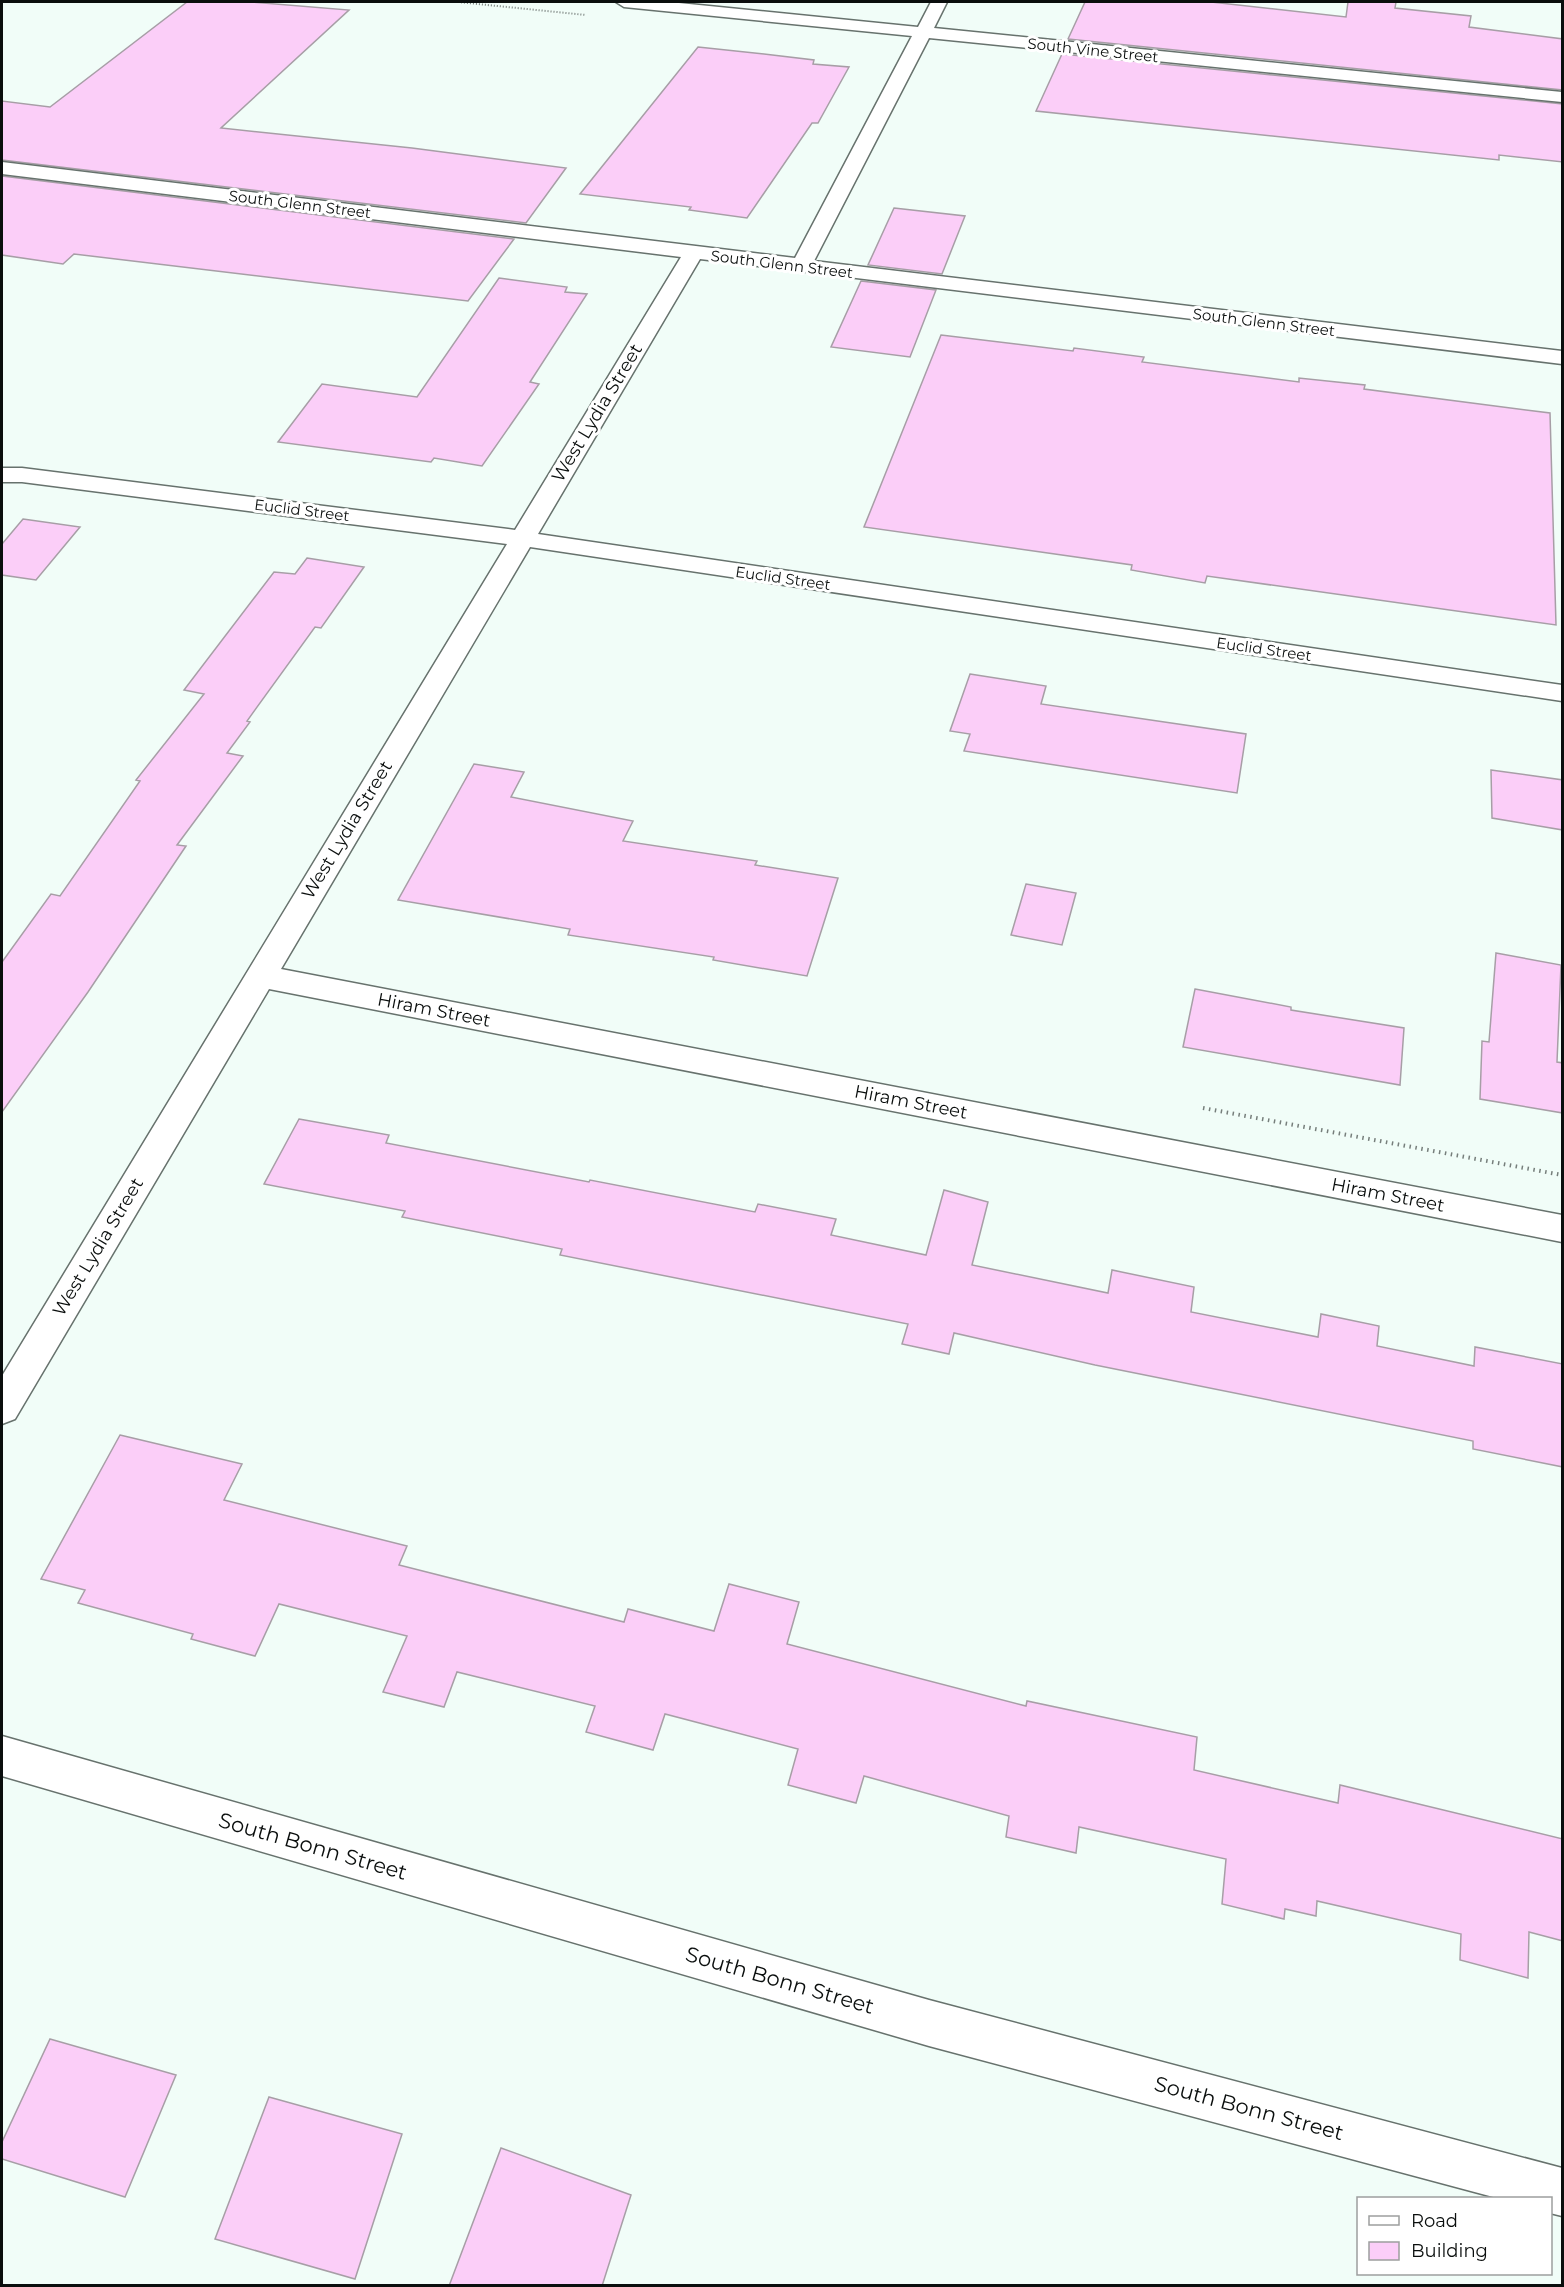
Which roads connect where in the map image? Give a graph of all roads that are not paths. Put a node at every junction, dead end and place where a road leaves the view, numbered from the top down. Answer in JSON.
{"nodes":[{"id":1,"x":624,"y":2,"type":"edge"},
{"id":2,"x":939,"y":2,"type":"edge"},
{"id":3,"x":923,"y":32,"type":"junction"},
{"id":4,"x":1563,"y":97,"type":"edge"},
{"id":5,"x":2,"y":168,"type":"edge"},
{"id":6,"x":693,"y":253,"type":"junction"},
{"id":7,"x":801,"y":266,"type":"junction"},
{"id":8,"x":1563,"y":358,"type":"edge"},
{"id":9,"x":2,"y":475,"type":"edge"},
{"id":10,"x":521,"y":539,"type":"junction"},
{"id":11,"x":1563,"y":693,"type":"edge"},
{"id":12,"x":260,"y":976,"type":"junction"},
{"id":13,"x":1563,"y":1229,"type":"edge"},
{"id":14,"x":2,"y":1408,"type":"edge"},
{"id":15,"x":2,"y":1756,"type":"edge"},
{"id":16,"x":1563,"y":2192,"type":"edge"}],
"edges":[{"from":1,"to":3,"type":"street","name":"South Vine Street"},
{"from":2,"to":3,"type":"street"},
{"from":3,"to":4,"type":"street","name":"South Vine Street"},
{"from":3,"to":7,"type":"street"},
{"from":5,"to":6,"type":"street","name":"South Glenn Street"},
{"from":6,"to":7,"type":"street","name":"South Glenn Street"},
{"from":6,"to":10,"type":"street","name":"West Lydia Street"},
{"from":7,"to":8,"type":"street","name":"South Glenn Street"},
{"from":9,"to":10,"type":"street","name":"Euclid Street"},
{"from":10,"to":11,"type":"street","name":"Euclid Street"},
{"from":10,"to":12,"type":"street","name":"West Lydia Street"},
{"from":12,"to":13,"type":"street","name":"Hiram Street"},
{"from":12,"to":14,"type":"street","name":"West Lydia Street"},
{"from":15,"to":16,"type":"street","name":"South Bonn Street"}]}
